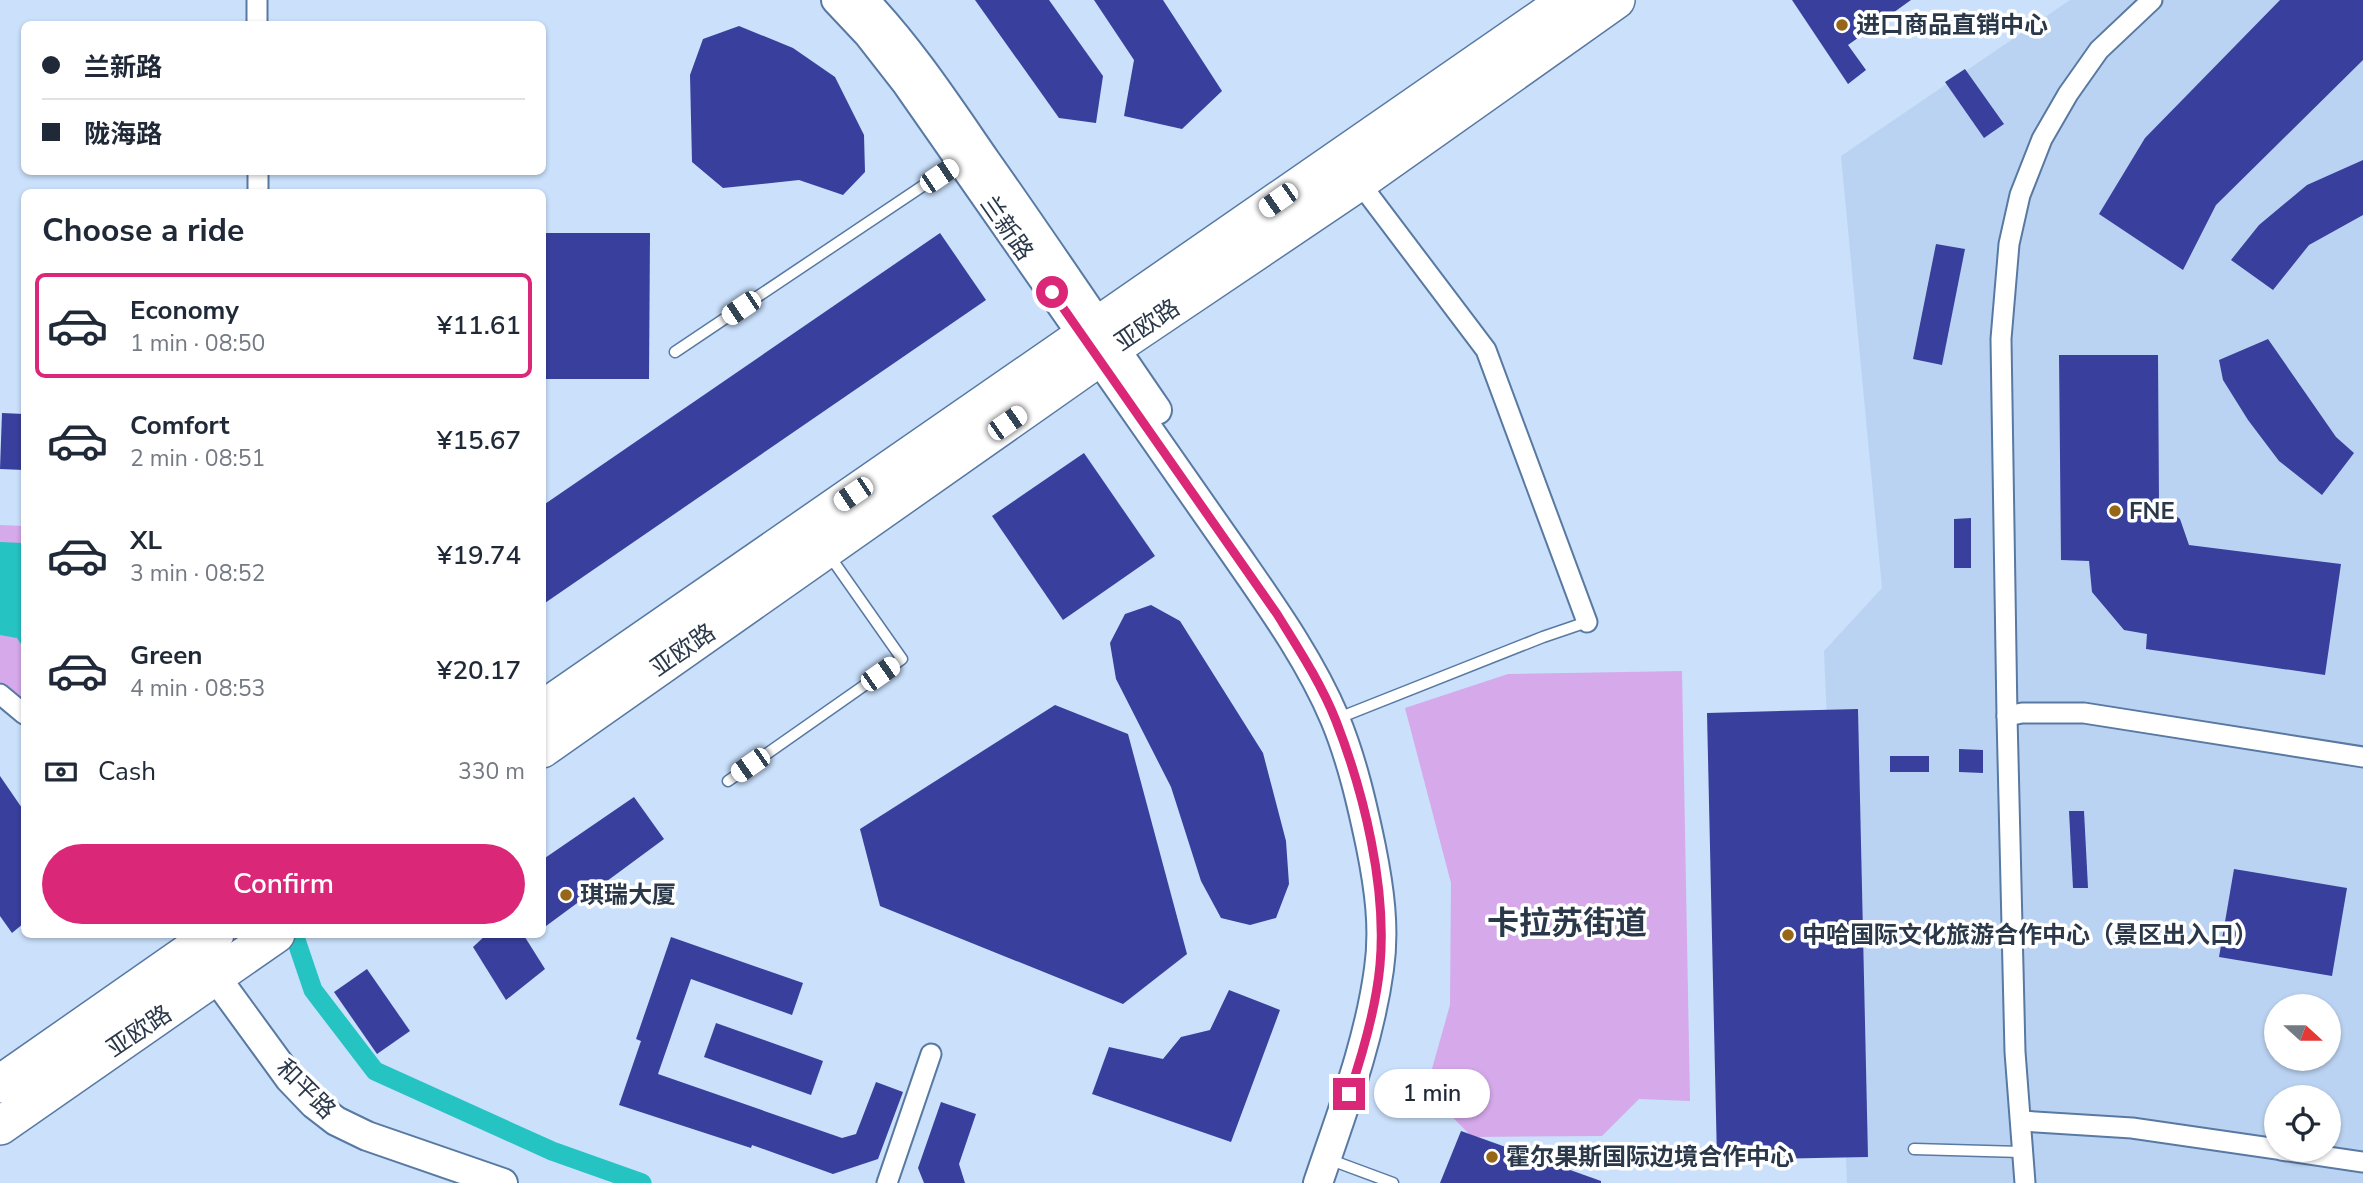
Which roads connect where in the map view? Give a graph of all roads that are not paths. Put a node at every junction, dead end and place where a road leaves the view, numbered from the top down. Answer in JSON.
{"nodes":[{"id":1,"x":257,"y":0,"type":"edge"},
{"id":2,"x":836,"y":0,"type":"edge"},
{"id":3,"x":864,"y":0,"type":"edge"},
{"id":4,"x":1568,"y":0,"type":"edge"},
{"id":5,"x":1616,"y":0,"type":"edge"},
{"id":6,"x":2152,"y":0,"type":"edge"},
{"id":7,"x":257,"y":21,"type":"edge"},
{"id":8,"x":969,"y":154,"type":"junction"},
{"id":9,"x":1359,"y":182,"type":"junction"},
{"id":10,"x":1098,"y":342,"type":"junction"},
{"id":11,"x":675,"y":352,"type":"dead end"},
{"id":12,"x":825,"y":549,"type":"junction"},
{"id":13,"x":1587,"y":622,"type":"joint"},
{"id":14,"x":0,"y":694,"type":"edge"},
{"id":15,"x":546,"y":707,"type":"edge"},
{"id":16,"x":21,"y":712,"type":"edge"},
{"id":17,"x":1343,"y":715,"type":"junction"},
{"id":18,"x":2007,"y":716,"type":"junction"},
{"id":19,"x":546,"y":746,"type":"edge"},
{"id":20,"x":2363,"y":757,"type":"edge"},
{"id":21,"x":728,"y":781,"type":"dead end"},
{"id":22,"x":270,"y":938,"type":"edge"},
{"id":23,"x":198,"y":939,"type":"edge"},
{"id":24,"x":216,"y":978,"type":"junction"},
{"id":25,"x":932,"y":1054,"type":"dead end"},
{"id":26,"x":0,"y":1084,"type":"edge"},
{"id":27,"x":2021,"y":1121,"type":"junction"},
{"id":28,"x":0,"y":1126,"type":"edge"},
{"id":29,"x":2264,"y":1147,"type":"edge"},
{"id":30,"x":1913,"y":1149,"type":"dead end"},
{"id":31,"x":2021,"y":1152,"type":"junction"},
{"id":32,"x":2341,"y":1159,"type":"edge"},
{"id":33,"x":2363,"y":1162,"type":"edge"},
{"id":34,"x":1335,"y":1173,"type":"edge"},
{"id":35,"x":503,"y":1183,"type":"edge"},
{"id":36,"x":887,"y":1183,"type":"edge"},
{"id":37,"x":1318,"y":1183,"type":"edge"},
{"id":38,"x":1393,"y":1183,"type":"edge"},
{"id":39,"x":2025,"y":1183,"type":"edge"}],
"edges":[{"from":1,"to":7,"type":"street"},
{"from":2,"to":8,"type":"street","name":"兰新路"},
{"from":3,"to":8,"type":"street","name":"兰新路"},
{"from":4,"to":10,"type":"highway","name":"亚欧路"},
{"from":5,"to":9,"type":"highway","name":"亚欧路"},
{"from":6,"to":18,"type":"street"},
{"from":8,"to":10,"type":"street","name":"兰新路"},
{"from":8,"to":11,"type":"lane"},
{"from":9,"to":10,"type":"highway","name":"亚欧路"},
{"from":9,"to":13,"type":"street"},
{"from":10,"to":12,"type":"highway","name":"亚欧路"},
{"from":10,"to":15,"type":"highway","name":"亚欧路"},
{"from":10,"to":17,"type":"street","name":"兰新路"},
{"from":12,"to":19,"type":"highway","name":"亚欧路"},
{"from":12,"to":21,"type":"lane"},
{"from":13,"to":17,"type":"lane"},
{"from":14,"to":16,"type":"street"},
{"from":17,"to":34,"type":"street"},
{"from":17,"to":37,"type":"street"},
{"from":18,"to":20,"type":"street"},
{"from":18,"to":27,"type":"street"},
{"from":22,"to":24,"type":"highway","name":"亚欧路"},
{"from":23,"to":24,"type":"street","name":"和平路"},
{"from":23,"to":26,"type":"highway","name":"亚欧路"},
{"from":24,"to":28,"type":"highway","name":"亚欧路"},
{"from":24,"to":35,"type":"street","name":"和平路"},
{"from":25,"to":36,"type":"street"},
{"from":27,"to":29,"type":"street"},
{"from":27,"to":31,"type":"street"},
{"from":30,"to":31,"type":"lane"},
{"from":31,"to":39,"type":"street"},
{"from":32,"to":33,"type":"street"},
{"from":34,"to":38,"type":"lane"}]}
